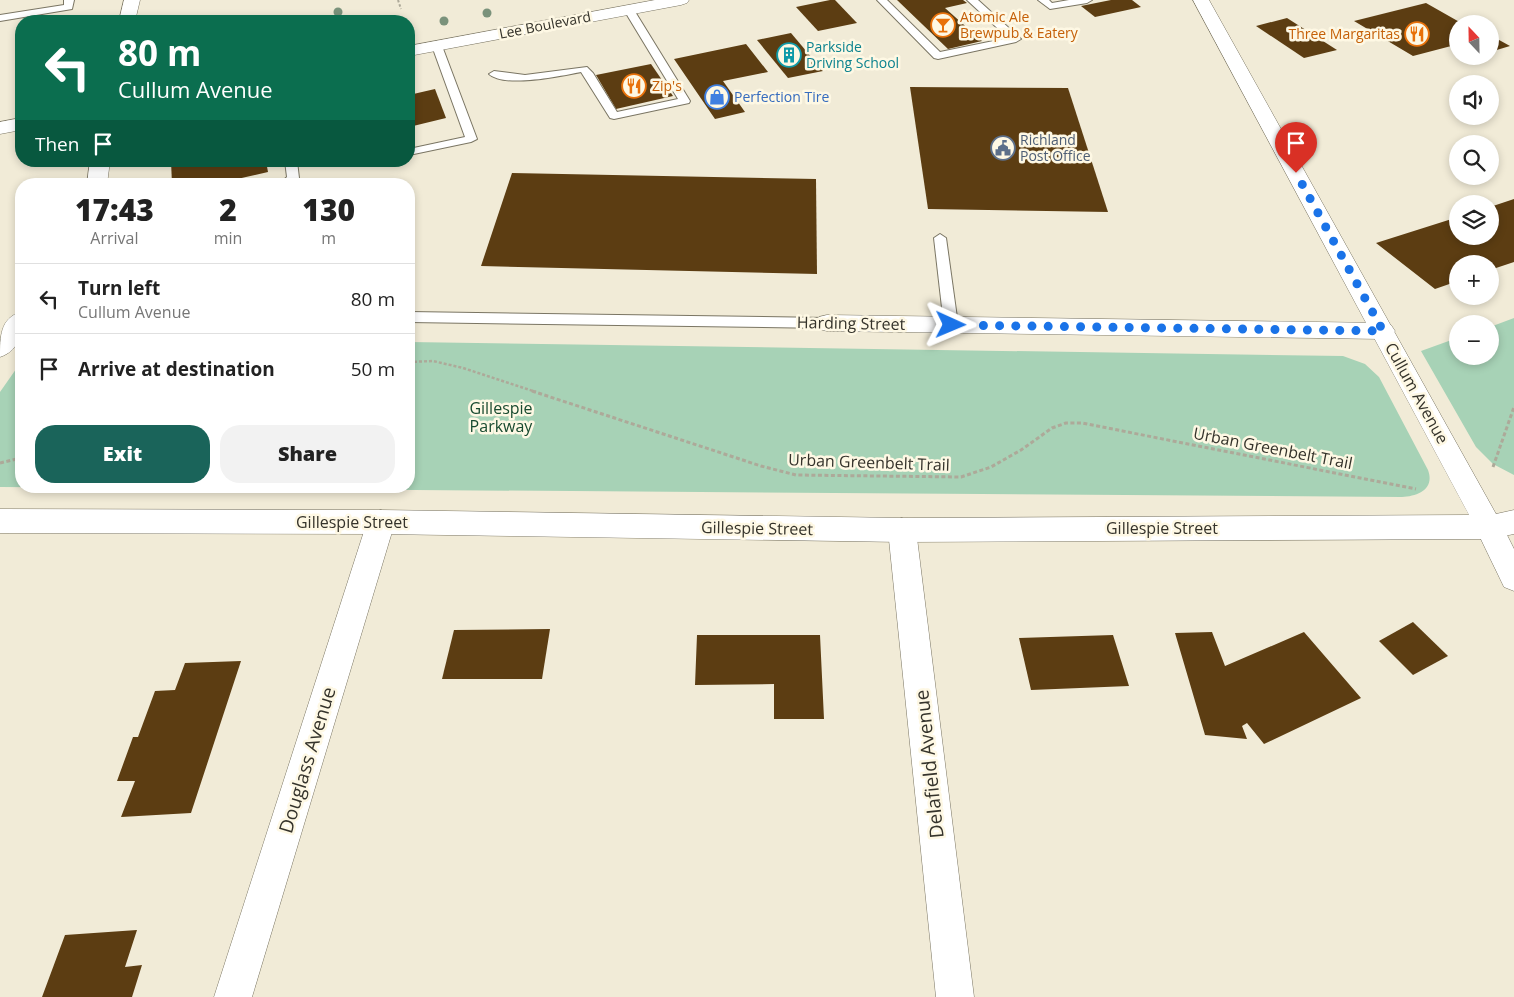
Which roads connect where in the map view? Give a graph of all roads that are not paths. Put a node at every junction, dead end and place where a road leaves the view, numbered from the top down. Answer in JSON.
{"nodes":[{"id":1,"x":70,"y":0,"type":"edge"},
{"id":2,"x":132,"y":0,"type":"edge"},
{"id":3,"x":882,"y":0,"type":"edge"},
{"id":4,"x":972,"y":0,"type":"edge"},
{"id":5,"x":1043,"y":0,"type":"edge"},
{"id":6,"x":1087,"y":0,"type":"edge"},
{"id":7,"x":1200,"y":0,"type":"edge"},
{"id":8,"x":670,"y":1,"type":"edge"},
{"id":9,"x":629,"y":10,"type":"junction"},
{"id":10,"x":19,"y":15,"type":"edge"},
{"id":11,"x":128,"y":15,"type":"edge"},
{"id":12,"x":15,"y":16,"type":"edge"},
{"id":13,"x":0,"y":18,"type":"edge"},
{"id":14,"x":437,"y":46,"type":"junction"},
{"id":15,"x":415,"y":50,"type":"edge"},
{"id":16,"x":494,"y":74,"type":"dead end"},
{"id":17,"x":15,"y":125,"type":"edge"},
{"id":18,"x":0,"y":128,"type":"edge"},
{"id":19,"x":415,"y":151,"type":"edge"},
{"id":20,"x":940,"y":238,"type":"dead end"},
{"id":21,"x":415,"y":317,"type":"edge"},
{"id":22,"x":827,"y":323,"type":"joint"},
{"id":23,"x":951,"y":325,"type":"junction"},
{"id":24,"x":15,"y":328,"type":"edge"},
{"id":25,"x":1383,"y":331,"type":"junction"},
{"id":26,"x":0,"y":348,"type":"edge"},
{"id":27,"x":0,"y":521,"type":"edge"},
{"id":28,"x":381,"y":522,"type":"junction"},
{"id":29,"x":1501,"y":525,"type":"edge"},
{"id":30,"x":902,"y":530,"type":"junction"},
{"id":31,"x":1514,"y":578,"type":"edge"},
{"id":32,"x":233,"y":997,"type":"edge"},
{"id":33,"x":955,"y":997,"type":"edge"}],
"edges":[{"from":1,"to":10,"type":"lane"},
{"from":2,"to":11,"type":"street"},
{"from":3,"to":4,"type":"lane"},
{"from":5,"to":6,"type":"lane"},
{"from":7,"to":25,"type":"street","name":"Cullum Avenue"},
{"from":8,"to":9,"type":"street","name":"Lee Boulevard"},
{"from":9,"to":14,"type":"street","name":"Lee Boulevard"},
{"from":9,"to":16,"type":"lane"},
{"from":12,"to":13,"type":"lane"},
{"from":14,"to":15,"type":"street","name":"Lee Boulevard"},
{"from":14,"to":19,"type":"lane"},
{"from":17,"to":18,"type":"street"},
{"from":20,"to":23,"type":"lane"},
{"from":21,"to":22,"type":"lane","name":"Harding Street"},
{"from":22,"to":23,"type":"street","name":"Harding Street"},
{"from":23,"to":25,"type":"street","name":"Harding Street"},
{"from":24,"to":26,"type":"street"},
{"from":25,"to":29,"type":"street","name":"Cullum Avenue"},
{"from":27,"to":28,"type":"street","name":"Gillespie Street"},
{"from":28,"to":30,"type":"street","name":"Gillespie Street"},
{"from":28,"to":32,"type":"street","name":"Douglass Avenue"},
{"from":29,"to":30,"type":"street","name":"Gillespie Street"},
{"from":29,"to":31,"type":"street","name":"Cullum Avenue"},
{"from":30,"to":33,"type":"street","name":"Delafield Avenue"}]}
